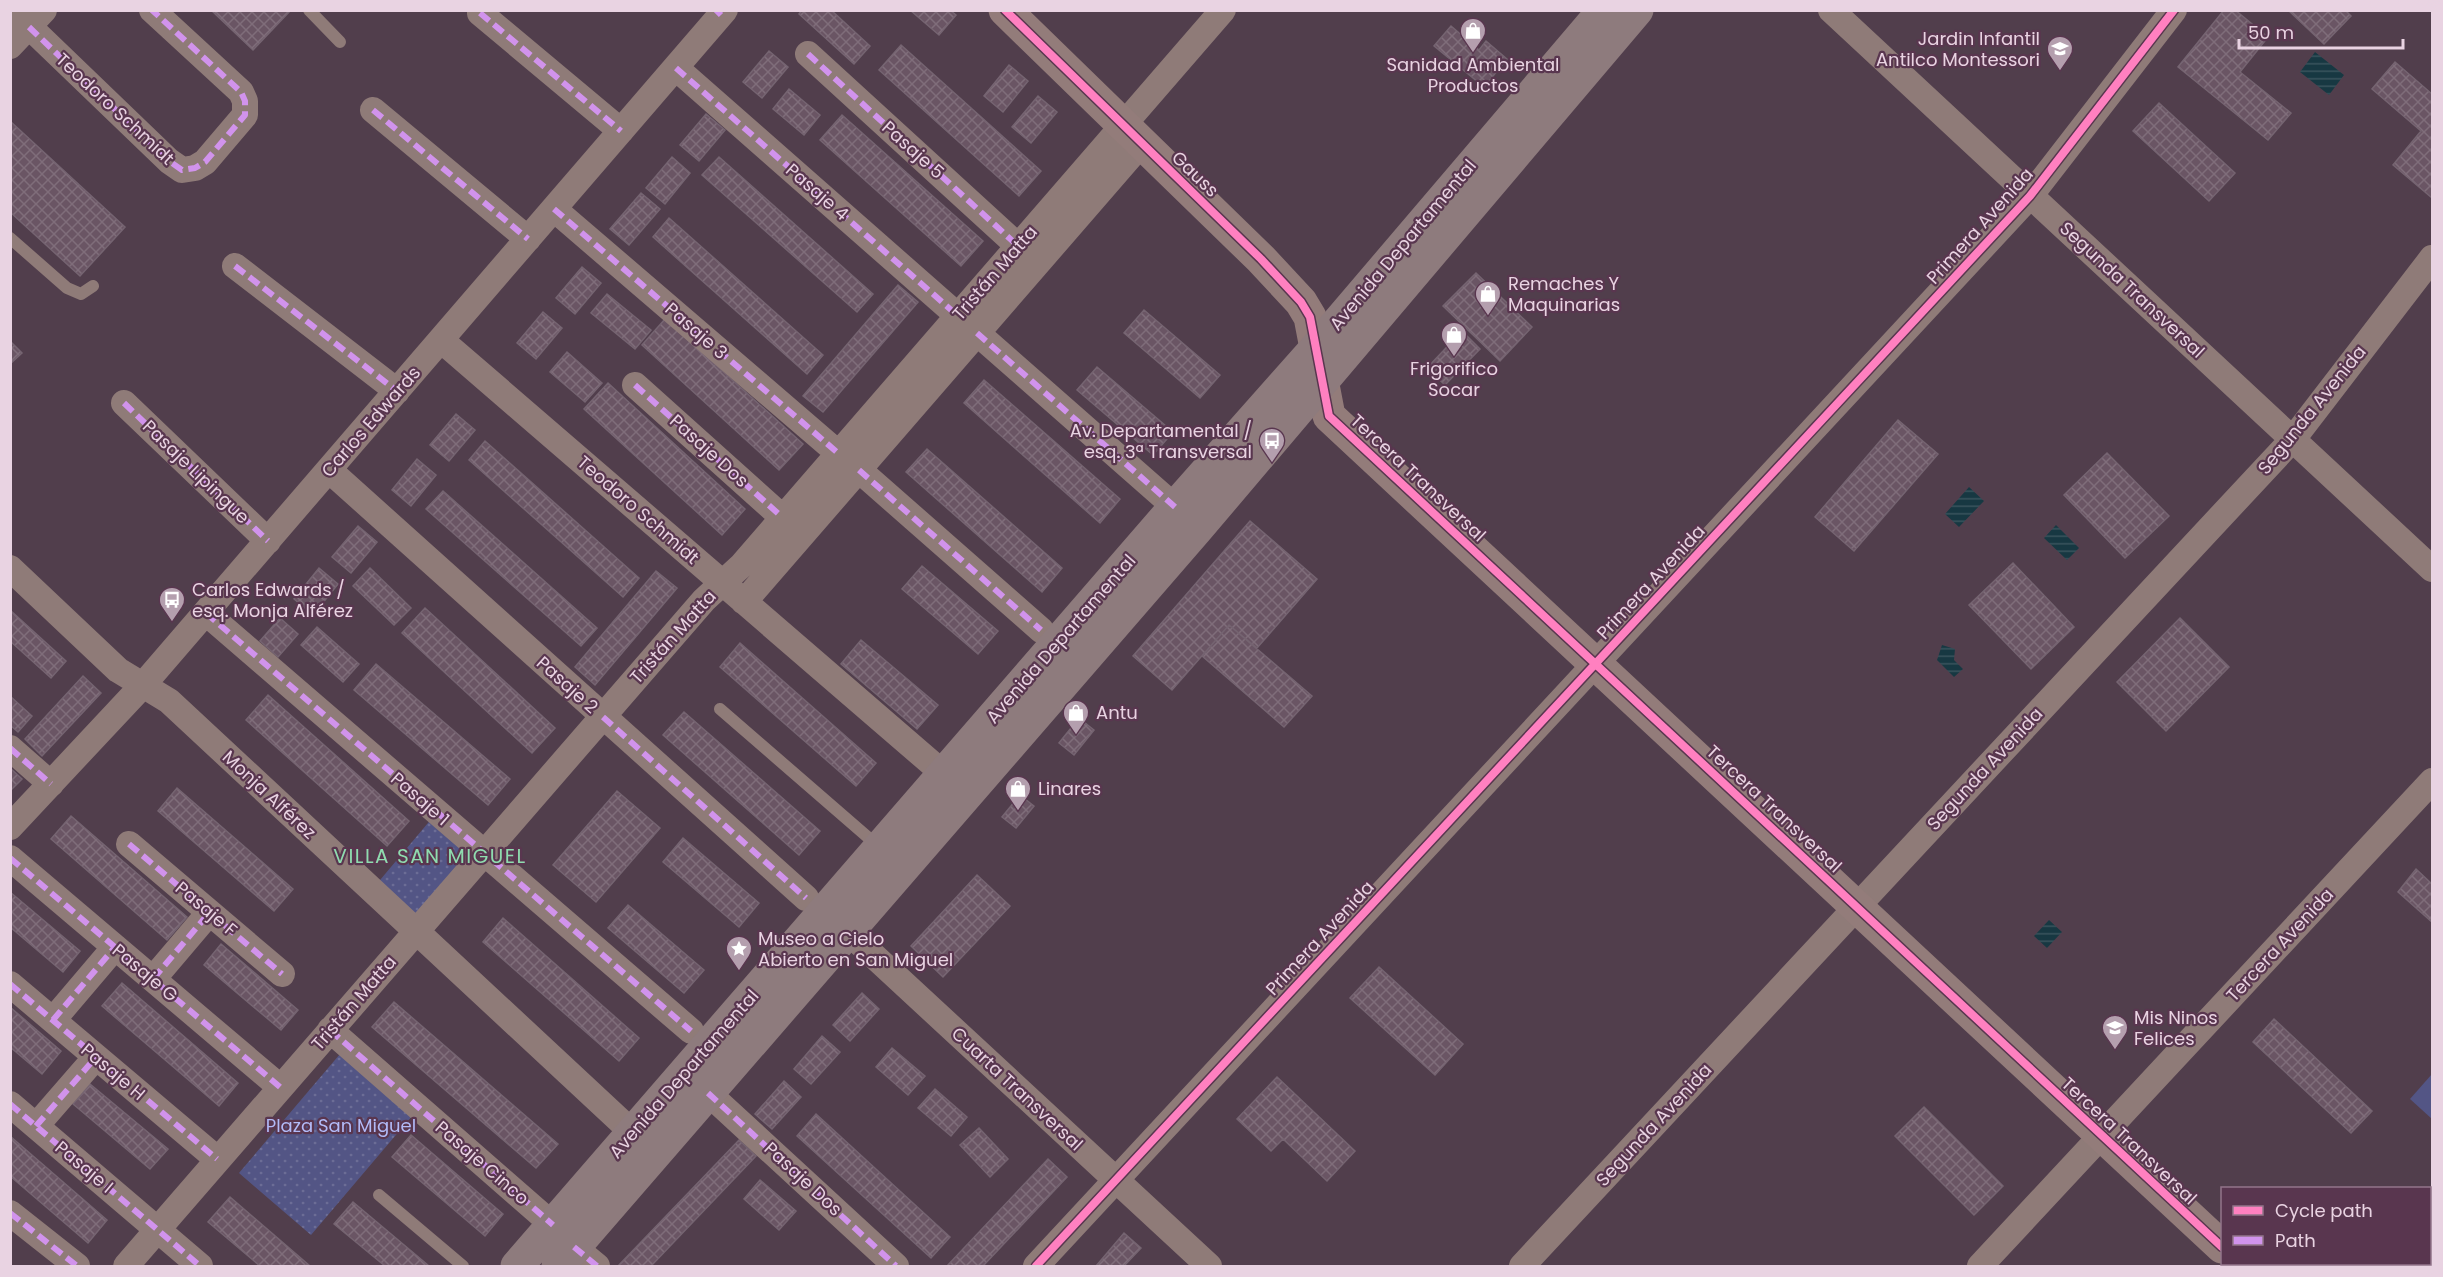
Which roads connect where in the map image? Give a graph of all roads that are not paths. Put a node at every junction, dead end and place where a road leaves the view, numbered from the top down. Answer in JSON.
{"nodes":[{"id":1,"x":152,"y":10,"type":"edge"},
{"id":2,"x":309,"y":10,"type":"edge"},
{"id":3,"x":1005,"y":10,"type":"edge"},
{"id":4,"x":1223,"y":10,"type":"edge"},
{"id":5,"x":1604,"y":10,"type":"edge"},
{"id":6,"x":1637,"y":10,"type":"edge"},
{"id":7,"x":1831,"y":10,"type":"edge"},
{"id":8,"x":2174,"y":10,"type":"edge"},
{"id":9,"x":720,"y":12,"type":"edge"},
{"id":10,"x":480,"y":13,"type":"dead end"},
{"id":11,"x":28,"y":16,"type":"edge"},
{"id":12,"x":340,"y":42,"type":"dead end"},
{"id":13,"x":10,"y":46,"type":"edge"},
{"id":14,"x":808,"y":54,"type":"dead end"},
{"id":15,"x":676,"y":68,"type":"junction"},
{"id":16,"x":373,"y":110,"type":"dead end"},
{"id":17,"x":621,"y":130,"type":"junction"},
{"id":18,"x":1132,"y":135,"type":"junction"},
{"id":19,"x":2030,"y":196,"type":"junction"},
{"id":20,"x":554,"y":209,"type":"junction"},
{"id":21,"x":10,"y":238,"type":"edge"},
{"id":22,"x":528,"y":238,"type":"junction"},
{"id":23,"x":1018,"y":246,"type":"junction"},
{"id":24,"x":2433,"y":258,"type":"edge"},
{"id":25,"x":235,"y":266,"type":"dead end"},
{"id":26,"x":93,"y":286,"type":"dead end"},
{"id":27,"x":958,"y":316,"type":"junction"},
{"id":28,"x":977,"y":333,"type":"junction"},
{"id":29,"x":441,"y":340,"type":"junction"},
{"id":30,"x":1317,"y":347,"type":"junction"},
{"id":31,"x":1322,"y":384,"type":"junction"},
{"id":32,"x":635,"y":385,"type":"dead end"},
{"id":33,"x":397,"y":391,"type":"junction"},
{"id":34,"x":124,"y":402,"type":"dead end"},
{"id":35,"x":2293,"y":439,"type":"junction"},
{"id":36,"x":838,"y":453,"type":"junction"},
{"id":37,"x":329,"y":470,"type":"junction"},
{"id":38,"x":859,"y":470,"type":"junction"},
{"id":39,"x":1175,"y":507,"type":"junction"},
{"id":40,"x":782,"y":517,"type":"junction"},
{"id":41,"x":268,"y":541,"type":"junction"},
{"id":42,"x":10,"y":568,"type":"edge"},
{"id":43,"x":2433,"y":569,"type":"edge"},
{"id":44,"x":723,"y":583,"type":"junction"},
{"id":45,"x":744,"y":602,"type":"junction"},
{"id":46,"x":206,"y":612,"type":"junction"},
{"id":47,"x":1041,"y":630,"type":"dead end"},
{"id":48,"x":1596,"y":663,"type":"junction"},
{"id":49,"x":143,"y":685,"type":"junction"},
{"id":50,"x":720,"y":709,"type":"dead end"},
{"id":51,"x":603,"y":717,"type":"junction"},
{"id":52,"x":10,"y":748,"type":"edge"},
{"id":53,"x":944,"y":774,"type":"junction"},
{"id":54,"x":2433,"y":781,"type":"edge"},
{"id":55,"x":51,"y":784,"type":"junction"},
{"id":56,"x":10,"y":827,"type":"edge"},
{"id":57,"x":129,"y":844,"type":"dead end"},
{"id":58,"x":880,"y":848,"type":"junction"},
{"id":59,"x":484,"y":855,"type":"junction"},
{"id":60,"x":10,"y":858,"type":"edge"},
{"id":61,"x":1857,"y":907,"type":"junction"},
{"id":62,"x":209,"y":913,"type":"junction"},
{"id":63,"x":826,"y":914,"type":"junction"},
{"id":64,"x":416,"y":933,"type":"junction"},
{"id":65,"x":115,"y":946,"type":"junction"},
{"id":66,"x":282,"y":974,"type":"dead end"},
{"id":67,"x":153,"y":979,"type":"junction"},
{"id":68,"x":10,"y":984,"type":"edge"},
{"id":69,"x":53,"y":1020,"type":"junction"},
{"id":70,"x":330,"y":1030,"type":"junction"},
{"id":71,"x":690,"y":1031,"type":"dead end"},
{"id":72,"x":96,"y":1057,"type":"junction"},
{"id":73,"x":279,"y":1087,"type":"junction"},
{"id":74,"x":708,"y":1093,"type":"junction"},
{"id":75,"x":10,"y":1104,"type":"edge"},
{"id":76,"x":36,"y":1126,"type":"junction"},
{"id":77,"x":2101,"y":1136,"type":"junction"},
{"id":78,"x":644,"y":1143,"type":"junction"},
{"id":79,"x":217,"y":1159,"type":"junction"},
{"id":80,"x":1116,"y":1180,"type":"junction"},
{"id":81,"x":379,"y":1194,"type":"dead end"},
{"id":82,"x":10,"y":1213,"type":"edge"},
{"id":83,"x":157,"y":1229,"type":"junction"},
{"id":84,"x":2221,"y":1245,"type":"edge"},
{"id":85,"x":571,"y":1251,"type":"edge"},
{"id":86,"x":77,"y":1266,"type":"edge"},
{"id":87,"x":126,"y":1266,"type":"edge"},
{"id":88,"x":200,"y":1266,"type":"edge"},
{"id":89,"x":462,"y":1266,"type":"edge"},
{"id":90,"x":517,"y":1266,"type":"edge"},
{"id":91,"x":896,"y":1266,"type":"edge"},
{"id":92,"x":1035,"y":1266,"type":"edge"},
{"id":93,"x":1209,"y":1266,"type":"edge"},
{"id":94,"x":1522,"y":1266,"type":"edge"},
{"id":95,"x":1980,"y":1266,"type":"edge"}],
"edges":[{"from":1,"to":11,"type":"street","name":"Teodoro Schmidt"},
{"from":2,"to":12,"type":"lane"},
{"from":3,"to":18,"type":"street","name":"Gauss"},
{"from":4,"to":18,"type":"street","name":"Tristán Matta"},
{"from":5,"to":30,"type":"main road","name":"Avenida Departamental"},
{"from":6,"to":31,"type":"main road","name":"Avenida Departamental"},
{"from":7,"to":19,"type":"street","name":"Segunda Transversal"},
{"from":8,"to":19,"type":"street","name":"Primera Avenida"},
{"from":9,"to":15,"type":"street","name":"Carlos Edwards"},
{"from":10,"to":17,"type":"street"},
{"from":11,"to":13,"type":"street"},
{"from":14,"to":23,"type":"street","name":"Pasaje 5"},
{"from":15,"to":17,"type":"street","name":"Carlos Edwards"},
{"from":15,"to":27,"type":"street","name":"Pasaje 4"},
{"from":16,"to":22,"type":"street"},
{"from":17,"to":20,"type":"street","name":"Carlos Edwards"},
{"from":18,"to":23,"type":"street","name":"Tristán Matta"},
{"from":18,"to":28,"type":"street","name":"Tristán Matta"},
{"from":18,"to":30,"type":"street","name":"Gauss"},
{"from":19,"to":35,"type":"street","name":"Segunda Transversal"},
{"from":19,"to":48,"type":"street","name":"Primera Avenida"},
{"from":20,"to":22,"type":"street","name":"Carlos Edwards"},
{"from":20,"to":36,"type":"street","name":"Pasaje 3"},
{"from":21,"to":26,"type":"lane"},
{"from":22,"to":29,"type":"street","name":"Carlos Edwards"},
{"from":23,"to":27,"type":"street","name":"Tristán Matta"},
{"from":24,"to":35,"type":"street","name":"Segunda Avenida"},
{"from":25,"to":33,"type":"street"},
{"from":27,"to":36,"type":"street","name":"Tristán Matta"},
{"from":28,"to":38,"type":"street","name":"Tristán Matta"},
{"from":28,"to":39,"type":"street"},
{"from":29,"to":33,"type":"street","name":"Carlos Edwards"},
{"from":29,"to":44,"type":"street","name":"Teodoro Schmidt"},
{"from":30,"to":31,"type":"street","name":"Gauss"},
{"from":30,"to":39,"type":"main road","name":"Avenida Departamental"},
{"from":31,"to":48,"type":"street","name":"Tercera Transversal"},
{"from":31,"to":63,"type":"main road","name":"Avenida Departamental"},
{"from":32,"to":40,"type":"street","name":"Pasaje Dos"},
{"from":33,"to":37,"type":"street","name":"Carlos Edwards"},
{"from":34,"to":41,"type":"street","name":"Pasaje Lipingue"},
{"from":35,"to":43,"type":"street","name":"Segunda Transversal"},
{"from":35,"to":61,"type":"street","name":"Segunda Avenida"},
{"from":36,"to":40,"type":"street","name":"Tristán Matta"},
{"from":37,"to":41,"type":"street","name":"Carlos Edwards"},
{"from":37,"to":51,"type":"street","name":"Pasaje 2"},
{"from":38,"to":45,"type":"street","name":"Tristán Matta"},
{"from":38,"to":47,"type":"street"},
{"from":39,"to":53,"type":"main road","name":"Avenida Departamental"},
{"from":40,"to":44,"type":"street","name":"Tristán Matta"},
{"from":41,"to":46,"type":"street","name":"Carlos Edwards"},
{"from":42,"to":49,"type":"street","name":"Monja Alférez"},
{"from":44,"to":45,"type":"street","name":"Teodoro Schmidt"},
{"from":44,"to":51,"type":"street","name":"Tristán Matta"},
{"from":45,"to":53,"type":"street","name":"Teodoro Schmidt"},
{"from":46,"to":49,"type":"street","name":"Carlos Edwards"},
{"from":46,"to":59,"type":"street","name":"Pasaje 1"},
{"from":48,"to":61,"type":"street","name":"Tercera Transversal"},
{"from":48,"to":80,"type":"street","name":"Primera Avenida"},
{"from":49,"to":55,"type":"street","name":"Carlos Edwards"},
{"from":49,"to":64,"type":"street","name":"Monja Alférez"},
{"from":50,"to":58,"type":"lane"},
{"from":51,"to":59,"type":"street","name":"Tristán Matta"},
{"from":51,"to":63,"type":"street","name":"Pasaje 2"},
{"from":52,"to":55,"type":"street"},
{"from":53,"to":58,"type":"main road","name":"Avenida Departamental"},
{"from":54,"to":77,"type":"street","name":"Tercera Avenida"},
{"from":55,"to":56,"type":"street","name":"Carlos Edwards"},
{"from":57,"to":62,"type":"street","name":"Pasaje F"},
{"from":58,"to":63,"type":"main road","name":"Avenida Departamental"},
{"from":59,"to":64,"type":"street","name":"Tristán Matta"},
{"from":59,"to":71,"type":"street","name":"Pasaje 1"},
{"from":60,"to":65,"type":"street","name":"Pasaje G"},
{"from":61,"to":77,"type":"street","name":"Tercera Transversal"},
{"from":61,"to":94,"type":"street","name":"Segunda Avenida"},
{"from":62,"to":66,"type":"street","name":"Pasaje F"},
{"from":62,"to":67,"type":"street"},
{"from":63,"to":74,"type":"main road","name":"Avenida Departamental"},
{"from":63,"to":78,"type":"main road","name":"Avenida Departamental"},
{"from":63,"to":80,"type":"street","name":"Cuarta Transversal"},
{"from":64,"to":70,"type":"street","name":"Tristán Matta"},
{"from":64,"to":78,"type":"street","name":"Monja Alférez"},
{"from":65,"to":67,"type":"street","name":"Pasaje G"},
{"from":65,"to":69,"type":"street"},
{"from":67,"to":73,"type":"street","name":"Pasaje G"},
{"from":68,"to":69,"type":"street","name":"Pasaje H"},
{"from":69,"to":72,"type":"street","name":"Pasaje H"},
{"from":70,"to":73,"type":"street","name":"Tristán Matta"},
{"from":70,"to":85,"type":"street","name":"Pasaje Cinco"},
{"from":72,"to":76,"type":"street"},
{"from":72,"to":79,"type":"street","name":"Pasaje H"},
{"from":73,"to":79,"type":"street","name":"Tristán Matta"},
{"from":74,"to":78,"type":"main road","name":"Avenida Departamental"},
{"from":74,"to":91,"type":"street","name":"Pasaje Dos"},
{"from":75,"to":76,"type":"street","name":"Pasaje I"},
{"from":76,"to":83,"type":"street","name":"Pasaje I"},
{"from":77,"to":84,"type":"street","name":"Tercera Transversal"},
{"from":77,"to":95,"type":"street","name":"Tercera Avenida"},
{"from":78,"to":85,"type":"main road","name":"Avenida Departamental"},
{"from":79,"to":83,"type":"street","name":"Tristán Matta"},
{"from":80,"to":92,"type":"street","name":"Primera Avenida"},
{"from":80,"to":93,"type":"street","name":"Cuarta Transversal"},
{"from":81,"to":89,"type":"lane"},
{"from":82,"to":86,"type":"street"},
{"from":83,"to":87,"type":"street","name":"Tristán Matta"},
{"from":83,"to":88,"type":"street","name":"Pasaje I"},
{"from":85,"to":90,"type":"main road","name":"Avenida Departamental"}]}
